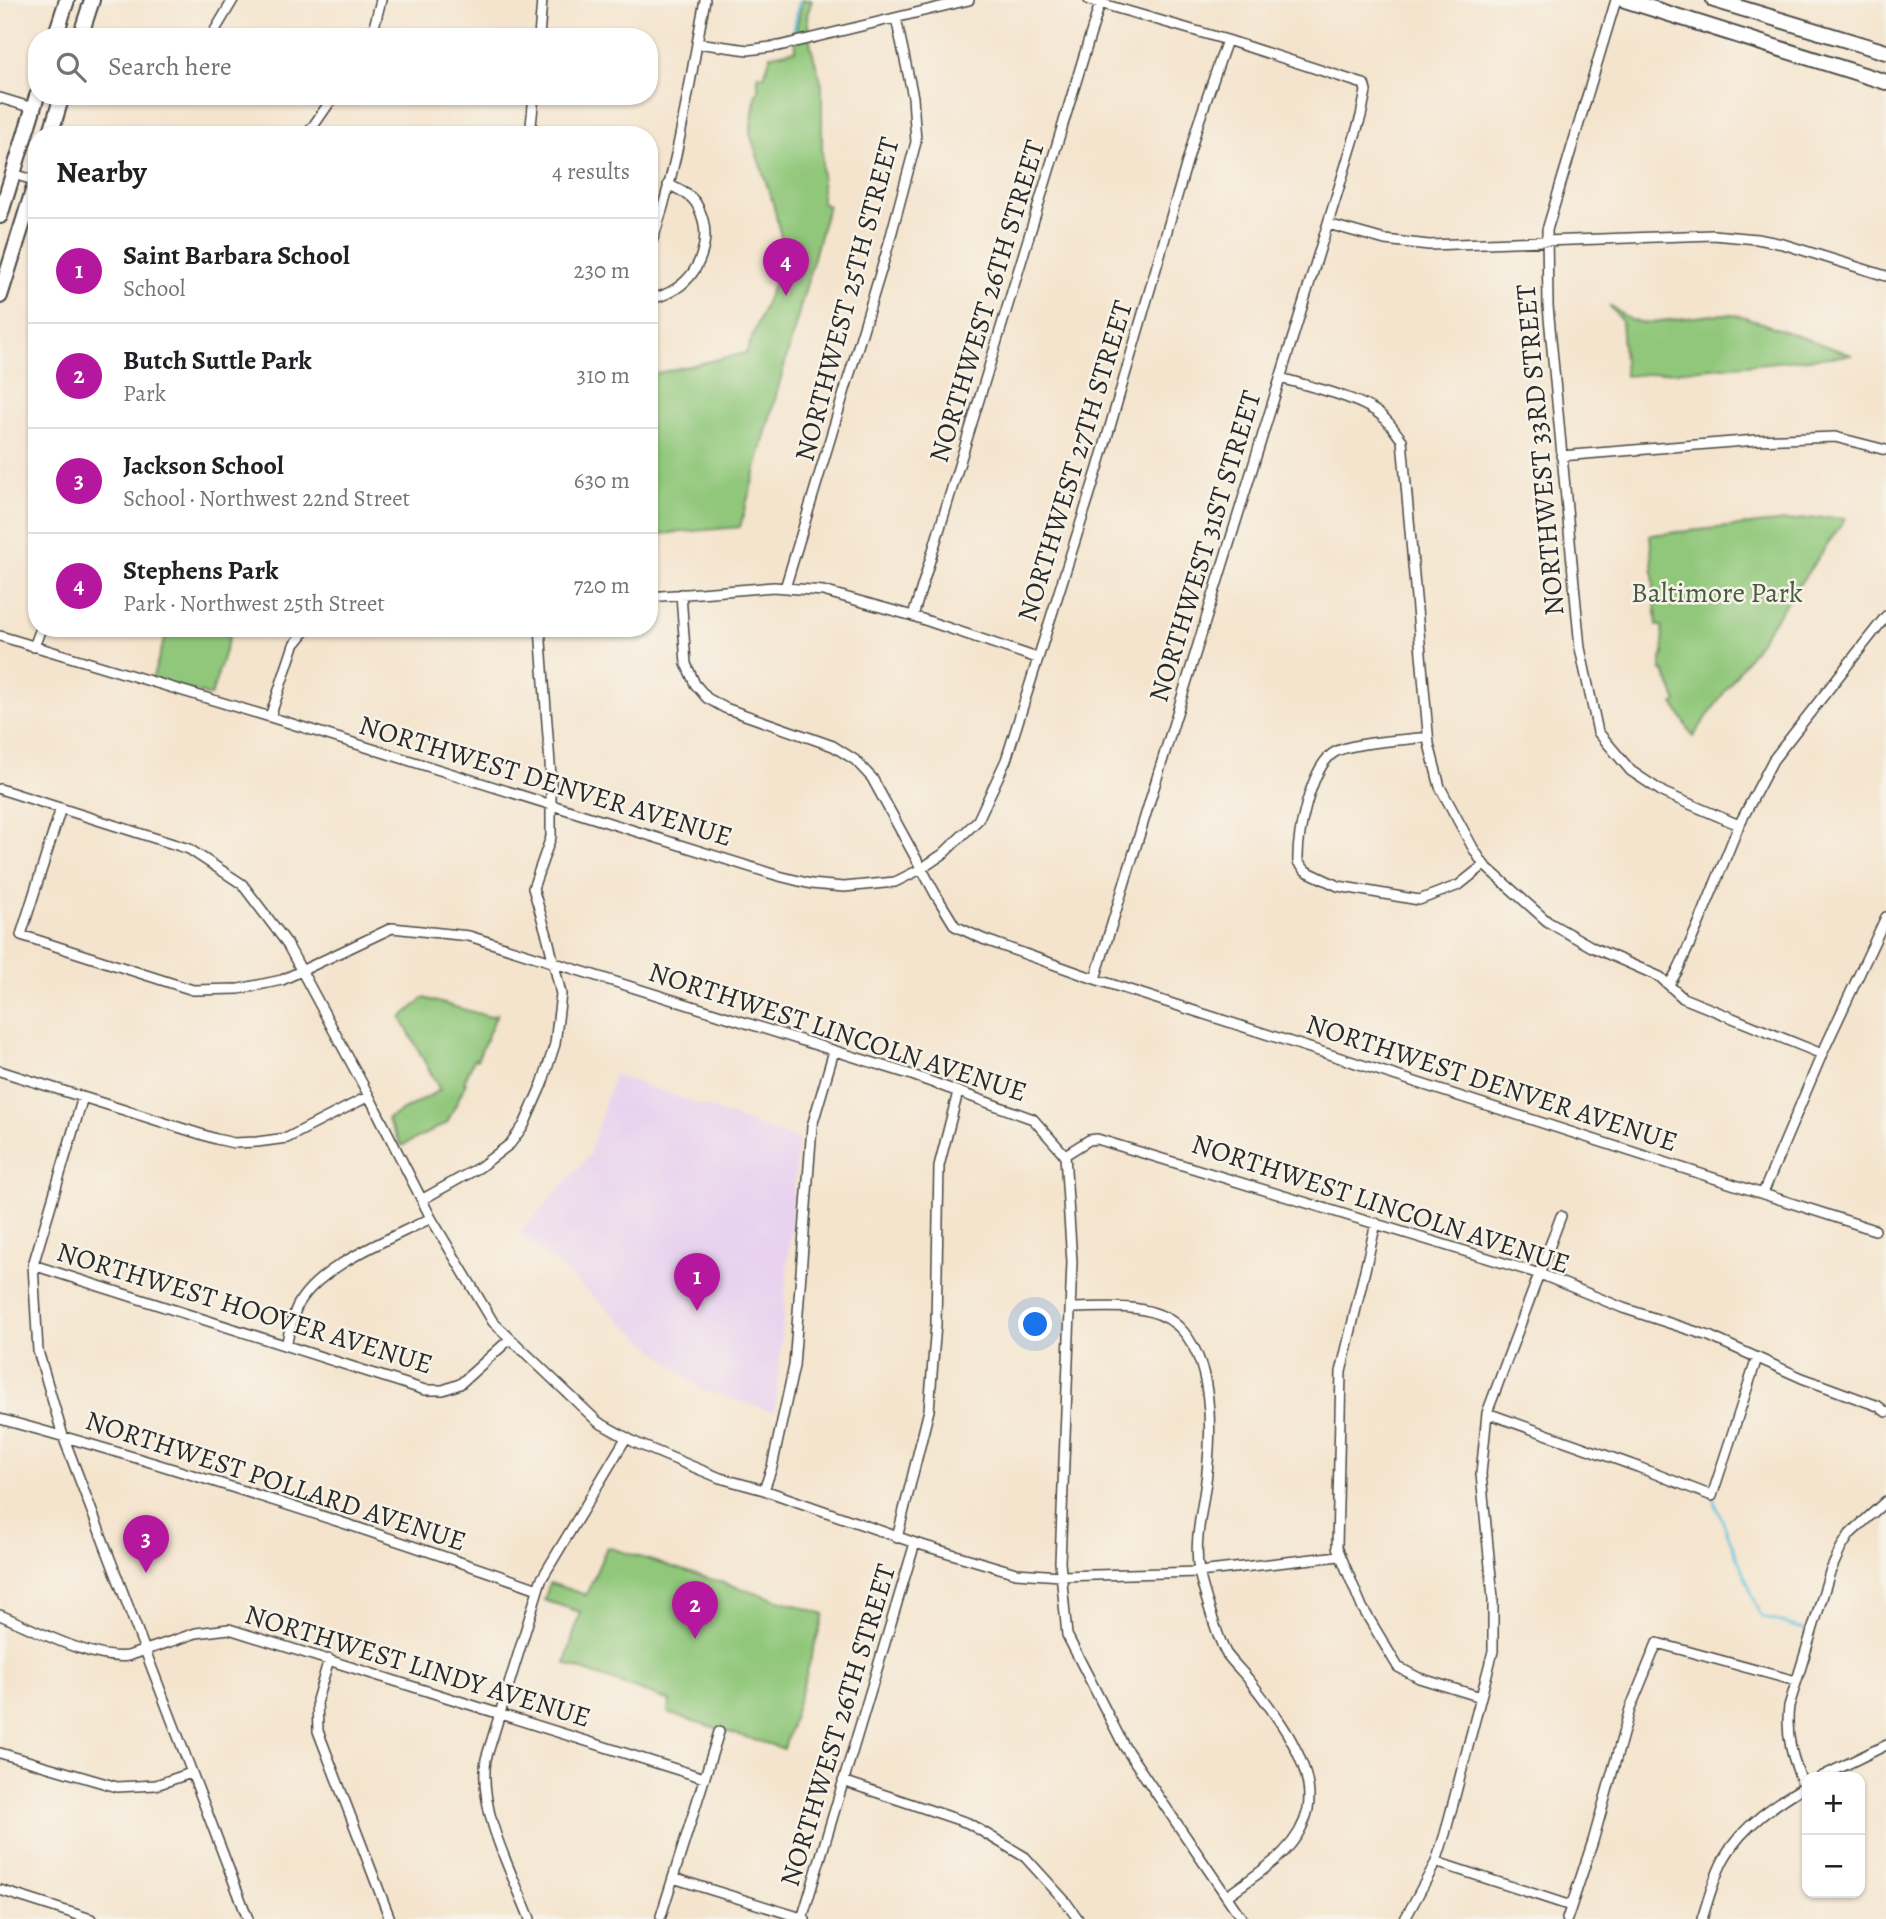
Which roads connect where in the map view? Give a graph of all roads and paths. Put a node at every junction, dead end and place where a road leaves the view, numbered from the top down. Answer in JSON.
{"nodes":[{"id":1,"x":67,"y":0,"type":"edge"},
{"id":2,"x":92,"y":0,"type":"edge"},
{"id":3,"x":233,"y":0,"type":"edge"},
{"id":4,"x":381,"y":0,"type":"edge"},
{"id":5,"x":542,"y":0,"type":"edge"},
{"id":6,"x":705,"y":0,"type":"edge"},
{"id":7,"x":970,"y":0,"type":"edge"},
{"id":8,"x":1089,"y":0,"type":"edge"},
{"id":9,"x":1616,"y":0,"type":"edge"},
{"id":10,"x":1625,"y":0,"type":"edge"},
{"id":11,"x":1714,"y":0,"type":"edge"},
{"id":12,"x":1101,"y":2,"type":"edge"},
{"id":13,"x":896,"y":18,"type":"junction"},
{"id":14,"x":58,"y":28,"type":"edge"},
{"id":15,"x":83,"y":28,"type":"edge"},
{"id":16,"x":216,"y":28,"type":"edge"},
{"id":17,"x":374,"y":28,"type":"edge"},
{"id":18,"x":540,"y":28,"type":"edge"},
{"id":19,"x":1227,"y":40,"type":"junction"},
{"id":20,"x":697,"y":43,"type":"junction"},
{"id":21,"x":1886,"y":52,"type":"edge"},
{"id":22,"x":1886,"y":82,"type":"edge"},
{"id":23,"x":0,"y":98,"type":"edge"},
{"id":24,"x":28,"y":101,"type":"edge"},
{"id":25,"x":34,"y":105,"type":"edge"},
{"id":26,"x":59,"y":105,"type":"edge"},
{"id":27,"x":328,"y":105,"type":"edge"},
{"id":28,"x":533,"y":105,"type":"edge"},
{"id":29,"x":53,"y":126,"type":"edge"},
{"id":30,"x":313,"y":126,"type":"edge"},
{"id":31,"x":531,"y":126,"type":"edge"},
{"id":32,"x":13,"y":174,"type":"junction"},
{"id":33,"x":28,"y":178,"type":"edge"},
{"id":34,"x":668,"y":184,"type":"junction"},
{"id":35,"x":28,"y":200,"type":"edge"},
{"id":36,"x":0,"y":216,"type":"edge"},
{"id":37,"x":658,"y":219,"type":"edge"},
{"id":38,"x":1328,"y":224,"type":"junction"},
{"id":39,"x":1545,"y":241,"type":"junction"},
{"id":40,"x":6,"y":255,"type":"edge"},
{"id":41,"x":1886,"y":276,"type":"edge"},
{"id":42,"x":0,"y":296,"type":"edge"},
{"id":43,"x":658,"y":298,"type":"edge"},
{"id":44,"x":1280,"y":378,"type":"junction"},
{"id":45,"x":1886,"y":450,"type":"edge"},
{"id":46,"x":1561,"y":456,"type":"junction"},
{"id":47,"x":785,"y":588,"type":"junction"},
{"id":48,"x":681,"y":594,"type":"junction"},
{"id":49,"x":658,"y":596,"type":"edge"},
{"id":50,"x":914,"y":616,"type":"junction"},
{"id":51,"x":1886,"y":616,"type":"edge"},
{"id":52,"x":0,"y":636,"type":"edge"},
{"id":53,"x":38,"y":637,"type":"edge"},
{"id":54,"x":301,"y":637,"type":"edge"},
{"id":55,"x":541,"y":637,"type":"edge"},
{"id":56,"x":34,"y":647,"type":"junction"},
{"id":57,"x":1037,"y":657,"type":"junction"},
{"id":58,"x":270,"y":717,"type":"junction"},
{"id":59,"x":1429,"y":737,"type":"junction"},
{"id":60,"x":0,"y":789,"type":"edge"},
{"id":61,"x":551,"y":806,"type":"junction"},
{"id":62,"x":61,"y":808,"type":"junction"},
{"id":63,"x":1739,"y":825,"type":"junction"},
{"id":64,"x":1484,"y":865,"type":"junction"},
{"id":65,"x":921,"y":869,"type":"junction"},
{"id":66,"x":1886,"y":917,"type":"edge"},
{"id":67,"x":554,"y":963,"type":"junction"},
{"id":68,"x":302,"y":971,"type":"junction"},
{"id":69,"x":1095,"y":979,"type":"junction"},
{"id":70,"x":1670,"y":983,"type":"junction"},
{"id":71,"x":834,"y":1051,"type":"junction"},
{"id":72,"x":1822,"y":1054,"type":"junction"},
{"id":73,"x":0,"y":1070,"type":"edge"},
{"id":74,"x":958,"y":1092,"type":"junction"},
{"id":75,"x":369,"y":1096,"type":"junction"},
{"id":76,"x":83,"y":1097,"type":"junction"},
{"id":77,"x":1065,"y":1155,"type":"junction"},
{"id":78,"x":1763,"y":1193,"type":"junction"},
{"id":79,"x":423,"y":1199,"type":"junction"},
{"id":80,"x":1561,"y":1216,"type":"dead end"},
{"id":81,"x":431,"y":1218,"type":"junction"},
{"id":82,"x":1376,"y":1223,"type":"junction"},
{"id":83,"x":1875,"y":1230,"type":"dead end"},
{"id":84,"x":33,"y":1265,"type":"junction"},
{"id":85,"x":1540,"y":1275,"type":"junction"},
{"id":86,"x":1070,"y":1308,"type":"junction"},
{"id":87,"x":510,"y":1339,"type":"junction"},
{"id":88,"x":286,"y":1346,"type":"junction"},
{"id":89,"x":1757,"y":1358,"type":"junction"},
{"id":90,"x":1886,"y":1412,"type":"edge"},
{"id":91,"x":1487,"y":1413,"type":"junction"},
{"id":92,"x":0,"y":1419,"type":"edge"},
{"id":93,"x":64,"y":1436,"type":"junction"},
{"id":94,"x":626,"y":1438,"type":"junction"},
{"id":95,"x":764,"y":1490,"type":"junction"},
{"id":96,"x":1886,"y":1501,"type":"edge"},
{"id":97,"x":897,"y":1538,"type":"junction"},
{"id":98,"x":915,"y":1544,"type":"junction"},
{"id":99,"x":1339,"y":1556,"type":"junction"},
{"id":100,"x":1199,"y":1572,"type":"junction"},
{"id":101,"x":1061,"y":1576,"type":"junction"},
{"id":102,"x":538,"y":1589,"type":"junction"},
{"id":103,"x":0,"y":1615,"type":"edge"},
{"id":104,"x":145,"y":1650,"type":"junction"},
{"id":105,"x":329,"y":1659,"type":"junction"},
{"id":106,"x":1796,"y":1681,"type":"junction"},
{"id":107,"x":1481,"y":1697,"type":"junction"},
{"id":108,"x":499,"y":1713,"type":"junction"},
{"id":109,"x":719,"y":1732,"type":"dead end"},
{"id":110,"x":1886,"y":1745,"type":"edge"},
{"id":111,"x":0,"y":1753,"type":"edge"},
{"id":112,"x":1831,"y":1772,"type":"edge"},
{"id":113,"x":191,"y":1773,"type":"junction"},
{"id":114,"x":704,"y":1779,"type":"junction"},
{"id":115,"x":1802,"y":1779,"type":"edge"},
{"id":116,"x":843,"y":1782,"type":"junction"},
{"id":117,"x":1802,"y":1788,"type":"edge"},
{"id":118,"x":1436,"y":1862,"type":"junction"},
{"id":119,"x":673,"y":1878,"type":"junction"},
{"id":120,"x":0,"y":1890,"type":"edge"},
{"id":121,"x":1227,"y":1896,"type":"junction"},
{"id":122,"x":1571,"y":1906,"type":"junction"},
{"id":123,"x":661,"y":1916,"type":"dead end"},
{"id":124,"x":91,"y":1919,"type":"edge"},
{"id":125,"x":248,"y":1919,"type":"edge"},
{"id":126,"x":390,"y":1919,"type":"edge"},
{"id":127,"x":530,"y":1919,"type":"edge"},
{"id":128,"x":803,"y":1919,"type":"edge"},
{"id":129,"x":1078,"y":1919,"type":"edge"},
{"id":130,"x":1242,"y":1919,"type":"edge"},
{"id":131,"x":1405,"y":1919,"type":"edge"},
{"id":132,"x":1567,"y":1919,"type":"edge"},
{"id":133,"x":1702,"y":1919,"type":"edge"}],
"edges":[{"from":1,"to":14,"type":"main road"},
{"from":2,"to":15,"type":"main road"},
{"from":3,"to":16,"type":"street"},
{"from":4,"to":17,"type":"street"},
{"from":5,"to":18,"type":"street"},
{"from":6,"to":20,"type":"street"},
{"from":7,"to":13,"type":"street"},
{"from":8,"to":12,"type":"street"},
{"from":9,"to":39,"type":"street","name":"NORTHWEST 33RD STREET"},
{"from":10,"to":22,"type":"main road"},
{"from":11,"to":21,"type":"main road"},
{"from":12,"to":19,"type":"street"},
{"from":12,"to":50,"type":"street","name":"NORTHWEST 26TH STREET"},
{"from":13,"to":20,"type":"street"},
{"from":13,"to":47,"type":"street","name":"NORTHWEST 25TH STREET"},
{"from":19,"to":38,"type":"street","name":"NORTHWEST 31ST STREET"},
{"from":19,"to":57,"type":"street","name":"NORTHWEST 27TH STREET"},
{"from":20,"to":34,"type":"street"},
{"from":23,"to":24,"type":"street"},
{"from":25,"to":32,"type":"main road"},
{"from":26,"to":29,"type":"main road"},
{"from":27,"to":30,"type":"street"},
{"from":28,"to":31,"type":"street"},
{"from":32,"to":33,"type":"street"},
{"from":32,"to":36,"type":"main road"},
{"from":34,"to":37,"type":"street"},
{"from":34,"to":43,"type":"street"},
{"from":35,"to":40,"type":"main road"},
{"from":38,"to":39,"type":"street"},
{"from":38,"to":44,"type":"street","name":"NORTHWEST 31ST STREET"},
{"from":39,"to":41,"type":"street"},
{"from":39,"to":46,"type":"street","name":"NORTHWEST 33RD STREET"},
{"from":40,"to":42,"type":"main road"},
{"from":44,"to":59,"type":"street"},
{"from":44,"to":69,"type":"street","name":"NORTHWEST 31ST STREET"},
{"from":45,"to":46,"type":"street"},
{"from":46,"to":63,"type":"street","name":"NORTHWEST 33RD STREET"},
{"from":47,"to":48,"type":"street"},
{"from":47,"to":50,"type":"street"},
{"from":48,"to":49,"type":"street"},
{"from":48,"to":65,"type":"street"},
{"from":50,"to":57,"type":"street"},
{"from":51,"to":63,"type":"street"},
{"from":52,"to":56,"type":"street","name":"NORTHWEST DENVER AVENUE"},
{"from":53,"to":56,"type":"street"},
{"from":54,"to":58,"type":"street"},
{"from":55,"to":61,"type":"street"},
{"from":56,"to":58,"type":"street","name":"NORTHWEST DENVER AVENUE"},
{"from":57,"to":65,"type":"street","name":"NORTHWEST 27TH STREET"},
{"from":58,"to":61,"type":"street","name":"NORTHWEST DENVER AVENUE"},
{"from":59,"to":64,"type":"street"},
{"from":59,"to":64,"type":"street"},
{"from":60,"to":62,"type":"street"},
{"from":61,"to":65,"type":"street","name":"NORTHWEST DENVER AVENUE"},
{"from":61,"to":67,"type":"street"},
{"from":62,"to":68,"type":"street"},
{"from":62,"to":68,"type":"street","name":"NORTHWEST LINCOLN AVENUE"},
{"from":63,"to":70,"type":"street"},
{"from":64,"to":70,"type":"street"},
{"from":65,"to":69,"type":"street"},
{"from":66,"to":72,"type":"street"},
{"from":67,"to":68,"type":"street","name":"NORTHWEST LINCOLN AVENUE"},
{"from":67,"to":71,"type":"street","name":"NORTHWEST LINCOLN AVENUE"},
{"from":67,"to":79,"type":"street"},
{"from":68,"to":75,"type":"street"},
{"from":69,"to":78,"type":"street","name":"NORTHWEST DENVER AVENUE"},
{"from":70,"to":72,"type":"street"},
{"from":71,"to":74,"type":"street","name":"NORTHWEST LINCOLN AVENUE"},
{"from":71,"to":95,"type":"street"},
{"from":72,"to":78,"type":"street"},
{"from":73,"to":76,"type":"street"},
{"from":74,"to":77,"type":"street","name":"NORTHWEST LINCOLN AVENUE"},
{"from":74,"to":97,"type":"street","name":"NORTHWEST 26TH STREET"},
{"from":75,"to":76,"type":"street"},
{"from":75,"to":79,"type":"street"},
{"from":76,"to":84,"type":"street"},
{"from":77,"to":82,"type":"street","name":"NORTHWEST LINCOLN AVENUE"},
{"from":77,"to":86,"type":"street"},
{"from":78,"to":83,"type":"street","name":"NORTHWEST DENVER AVENUE"},
{"from":79,"to":81,"type":"street"},
{"from":80,"to":85,"type":"street"},
{"from":81,"to":87,"type":"street"},
{"from":81,"to":88,"type":"street"},
{"from":82,"to":85,"type":"street","name":"NORTHWEST LINCOLN AVENUE"},
{"from":82,"to":99,"type":"street"},
{"from":84,"to":88,"type":"street","name":"NORTHWEST HOOVER AVENUE"},
{"from":84,"to":93,"type":"street"},
{"from":85,"to":89,"type":"street","name":"NORTHWEST LINCOLN AVENUE"},
{"from":85,"to":91,"type":"street"},
{"from":86,"to":100,"type":"street"},
{"from":86,"to":101,"type":"street"},
{"from":87,"to":88,"type":"street","name":"NORTHWEST HOOVER AVENUE"},
{"from":87,"to":94,"type":"street"},
{"from":89,"to":90,"type":"street","name":"NORTHWEST LINCOLN AVENUE"},
{"from":89,"to":91,"type":"street"},
{"from":91,"to":107,"type":"street"},
{"from":92,"to":93,"type":"street","name":"NORTHWEST POLLARD AVENUE"},
{"from":93,"to":102,"type":"street","name":"NORTHWEST POLLARD AVENUE"},
{"from":93,"to":104,"type":"street"},
{"from":94,"to":95,"type":"street"},
{"from":94,"to":102,"type":"street"},
{"from":95,"to":97,"type":"street"},
{"from":96,"to":106,"type":"street"},
{"from":97,"to":98,"type":"street"},
{"from":98,"to":101,"type":"street"},
{"from":98,"to":116,"type":"street","name":"NORTHWEST 26TH STREET"},
{"from":99,"to":100,"type":"street"},
{"from":99,"to":107,"type":"street"},
{"from":100,"to":101,"type":"street"},
{"from":100,"to":121,"type":"street"},
{"from":101,"to":121,"type":"street"},
{"from":102,"to":108,"type":"street"},
{"from":103,"to":104,"type":"street","name":"NORTHWEST LINDY AVENUE"},
{"from":104,"to":105,"type":"street","name":"NORTHWEST LINDY AVENUE"},
{"from":104,"to":113,"type":"street"},
{"from":105,"to":108,"type":"street","name":"NORTHWEST LINDY AVENUE"},
{"from":105,"to":126,"type":"street"},
{"from":106,"to":115,"type":"street"},
{"from":106,"to":122,"type":"street"},
{"from":107,"to":118,"type":"street"},
{"from":108,"to":114,"type":"street","name":"NORTHWEST LINDY AVENUE"},
{"from":108,"to":127,"type":"street"},
{"from":109,"to":114,"type":"street"},
{"from":110,"to":112,"type":"street"},
{"from":111,"to":113,"type":"street"},
{"from":113,"to":125,"type":"street"},
{"from":114,"to":119,"type":"street"},
{"from":116,"to":128,"type":"street","name":"NORTHWEST 26TH STREET"},
{"from":116,"to":129,"type":"street"},
{"from":117,"to":133,"type":"street"},
{"from":118,"to":122,"type":"street"},
{"from":118,"to":131,"type":"street"},
{"from":119,"to":123,"type":"street"},
{"from":119,"to":128,"type":"street"},
{"from":120,"to":124,"type":"street"},
{"from":121,"to":130,"type":"street"},
{"from":122,"to":132,"type":"street"}]}
